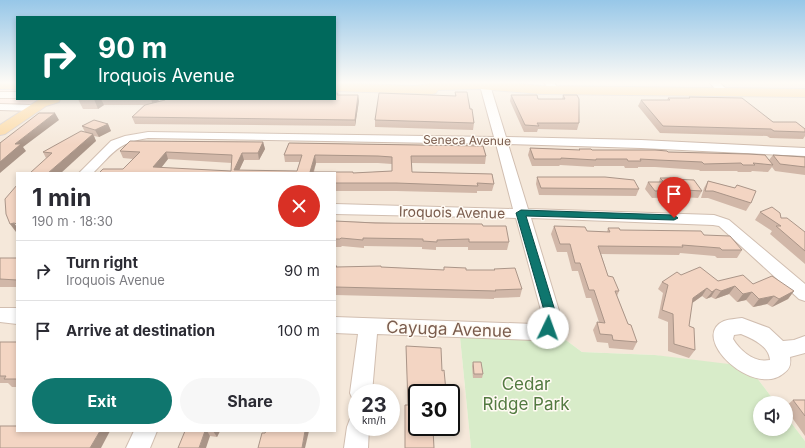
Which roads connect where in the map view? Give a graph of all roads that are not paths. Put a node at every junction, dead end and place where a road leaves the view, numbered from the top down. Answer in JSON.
{"nodes":[{"id":1,"x":14,"y":103,"type":"edge"},
{"id":2,"x":489,"y":103,"type":"edge"},
{"id":3,"x":39,"y":104,"type":"edge"},
{"id":4,"x":5,"y":107,"type":"edge"},
{"id":5,"x":0,"y":131,"type":"edge"},
{"id":6,"x":500,"y":141,"type":"junction"},
{"id":7,"x":805,"y":152,"type":"edge"},
{"id":8,"x":87,"y":172,"type":"edge"},
{"id":9,"x":336,"y":209,"type":"edge"},
{"id":10,"x":521,"y":213,"type":"junction"},
{"id":11,"x":805,"y":294,"type":"edge"},
{"id":12,"x":0,"y":316,"type":"edge"},
{"id":13,"x":16,"y":316,"type":"edge"},
{"id":14,"x":336,"y":325,"type":"edge"},
{"id":15,"x":368,"y":326,"type":"junction"},
{"id":16,"x":805,"y":344,"type":"edge"},
{"id":17,"x":779,"y":350,"type":"dead end"},
{"id":18,"x":362,"y":384,"type":"edge"},
{"id":19,"x":146,"y":432,"type":"edge"},
{"id":20,"x":357,"y":436,"type":"edge"},
{"id":21,"x":138,"y":448,"type":"edge"},
{"id":22,"x":356,"y":448,"type":"edge"}],
"edges":[{"from":1,"to":4,"type":"street"},
{"from":2,"to":6,"type":"street"},
{"from":3,"to":4,"type":"street"},
{"from":3,"to":5,"type":"main road"},
{"from":6,"to":7,"type":"street","name":"Seneca Avenue"},
{"from":6,"to":8,"type":"street","name":"Seneca Avenue"},
{"from":6,"to":10,"type":"street"},
{"from":9,"to":10,"type":"street","name":"Iroquois Avenue"},
{"from":10,"to":11,"type":"street","name":"Iroquois Avenue"},
{"from":10,"to":15,"type":"street","name":"Cayuga Avenue"},
{"from":12,"to":13,"type":"street"},
{"from":14,"to":15,"type":"street","name":"Cayuga Avenue"},
{"from":15,"to":18,"type":"street"},
{"from":16,"to":17,"type":"street"},
{"from":19,"to":21,"type":"street"},
{"from":20,"to":22,"type":"street"}]}
